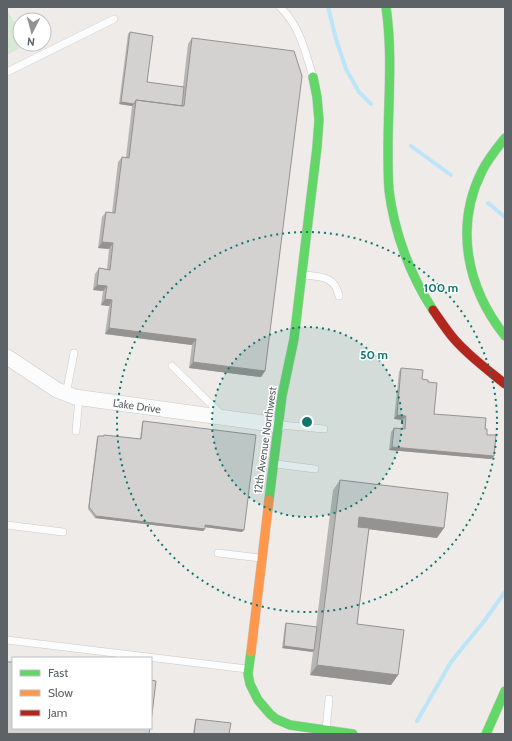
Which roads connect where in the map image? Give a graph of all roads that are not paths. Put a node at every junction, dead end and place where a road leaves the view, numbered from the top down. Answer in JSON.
{"nodes":[{"id":1,"x":280,"y":7,"type":"edge"},
{"id":2,"x":386,"y":7,"type":"edge"},
{"id":3,"x":114,"y":19,"type":"dead end"},
{"id":4,"x":7,"y":72,"type":"edge"},
{"id":5,"x":313,"y":77,"type":"joint"},
{"id":6,"x":505,"y":138,"type":"edge"},
{"id":7,"x":302,"y":274,"type":"junction"},
{"id":8,"x":339,"y":296,"type":"dead end"},
{"id":9,"x":505,"y":336,"type":"edge"},
{"id":10,"x":74,"y":352,"type":"dead end"},
{"id":11,"x":7,"y":357,"type":"edge"},
{"id":12,"x":172,"y":366,"type":"dead end"},
{"id":13,"x":505,"y":384,"type":"edge"},
{"id":14,"x":73,"y":396,"type":"junction"},
{"id":15,"x":224,"y":417,"type":"junction"},
{"id":16,"x":278,"y":424,"type":"junction"},
{"id":17,"x":324,"y":429,"type":"dead end"},
{"id":18,"x":76,"y":431,"type":"dead end"},
{"id":19,"x":274,"y":464,"type":"junction"},
{"id":20,"x":315,"y":469,"type":"dead end"},
{"id":21,"x":7,"y":525,"type":"edge"},
{"id":22,"x":63,"y":532,"type":"dead end"},
{"id":23,"x":218,"y":553,"type":"dead end"},
{"id":24,"x":262,"y":558,"type":"junction"},
{"id":25,"x":7,"y":640,"type":"edge"},
{"id":26,"x":148,"y":657,"type":"edge"},
{"id":27,"x":152,"y":657,"type":"edge"},
{"id":28,"x":248,"y":669,"type":"junction"},
{"id":29,"x":505,"y":691,"type":"edge"},
{"id":30,"x":329,"y":699,"type":"dead end"},
{"id":31,"x":325,"y":732,"type":"edge"},
{"id":32,"x":353,"y":734,"type":"edge"},
{"id":33,"x":486,"y":734,"type":"edge"}],
"edges":[{"from":1,"to":5,"type":"lane"},
{"from":2,"to":13,"type":"main road"},
{"from":3,"to":4,"type":"lane"},
{"from":5,"to":7,"type":"main road","name":"12th Avenue Northwest"},
{"from":6,"to":9,"type":"main road"},
{"from":7,"to":8,"type":"lane"},
{"from":7,"to":16,"type":"main road","name":"12th Avenue Northwest"},
{"from":10,"to":14,"type":"lane"},
{"from":11,"to":14,"type":"street","name":"Lake Drive"},
{"from":12,"to":15,"type":"lane"},
{"from":14,"to":15,"type":"street","name":"Lake Drive"},
{"from":14,"to":18,"type":"lane"},
{"from":15,"to":16,"type":"street","name":"Lake Drive"},
{"from":16,"to":17,"type":"lane"},
{"from":16,"to":19,"type":"main road","name":"12th Avenue Northwest"},
{"from":19,"to":20,"type":"lane"},
{"from":19,"to":24,"type":"main road","name":"12th Avenue Northwest"},
{"from":21,"to":22,"type":"lane"},
{"from":23,"to":24,"type":"lane"},
{"from":24,"to":28,"type":"main road","name":"12th Avenue Northwest"},
{"from":25,"to":26,"type":"lane"},
{"from":27,"to":28,"type":"lane"},
{"from":28,"to":31,"type":"main road","name":"12th Avenue Northwest"},
{"from":29,"to":33,"type":"main road"},
{"from":30,"to":31,"type":"lane"},
{"from":31,"to":32,"type":"main road","name":"12th Avenue Northwest"}]}
